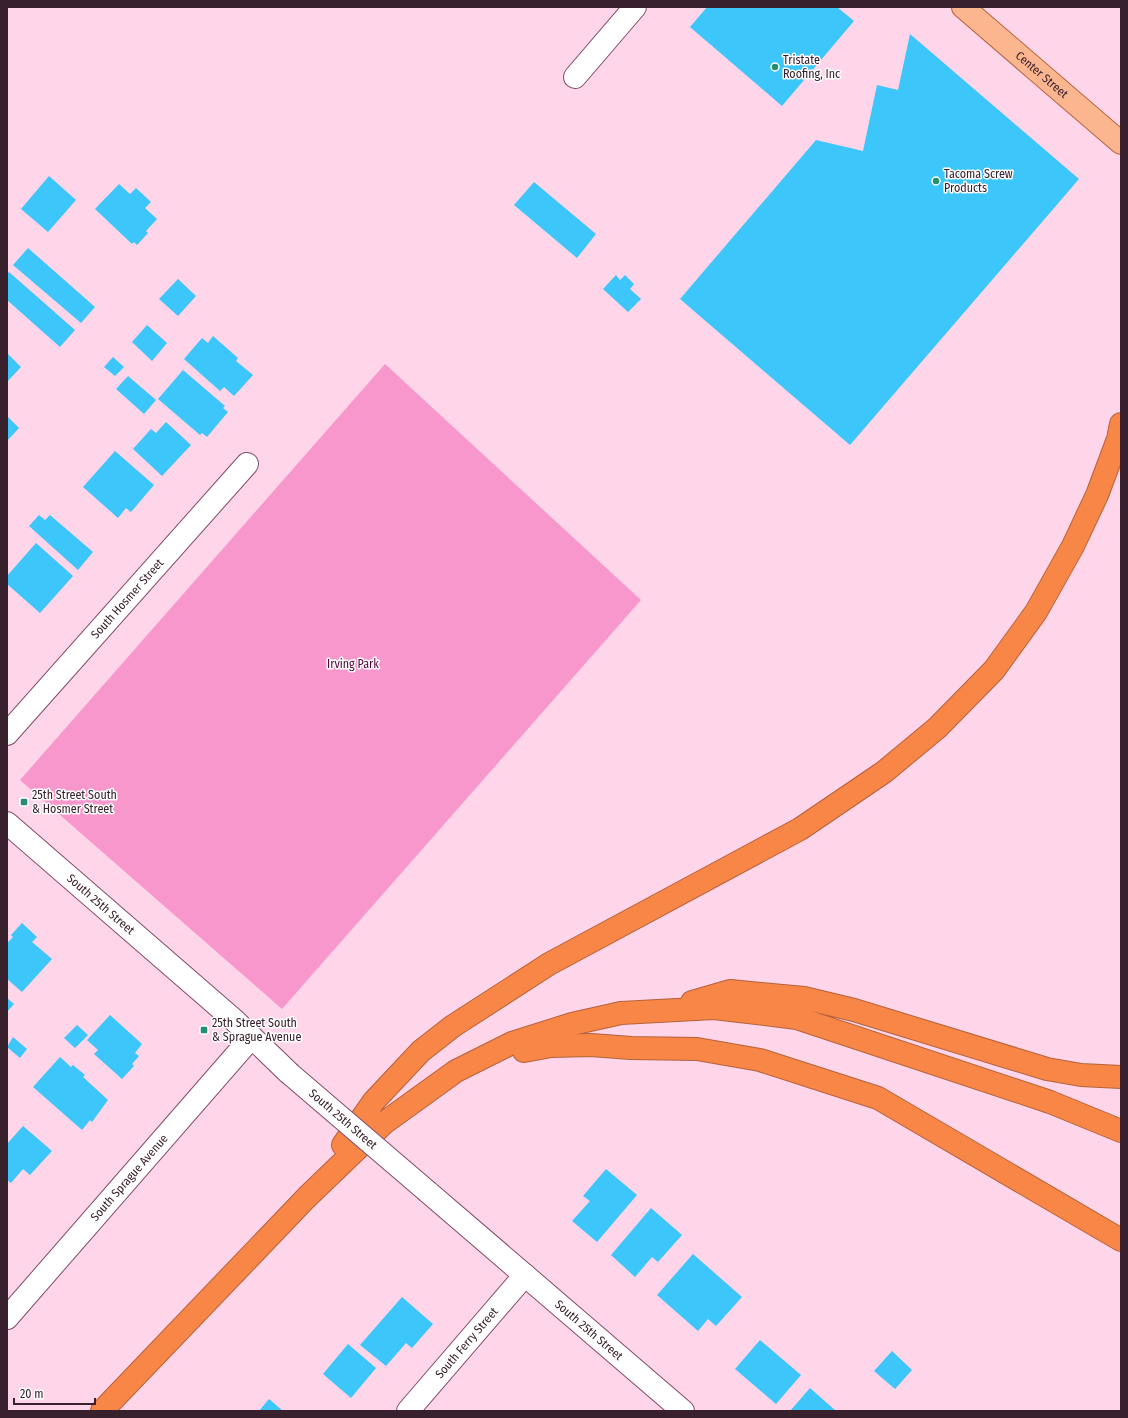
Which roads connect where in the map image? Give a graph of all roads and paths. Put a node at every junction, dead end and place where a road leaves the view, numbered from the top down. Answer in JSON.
{"nodes":[{"id":1,"x":635,"y":7,"type":"edge"},
{"id":2,"x":963,"y":7,"type":"edge"},
{"id":3,"x":574,"y":77,"type":"dead end"},
{"id":4,"x":1121,"y":143,"type":"edge"},
{"id":5,"x":1121,"y":424,"type":"edge"},
{"id":6,"x":247,"y":464,"type":"dead end"},
{"id":7,"x":7,"y":734,"type":"edge"},
{"id":8,"x":7,"y":823,"type":"edge"},
{"id":9,"x":668,"y":1010,"type":"junction"},
{"id":10,"x":251,"y":1038,"type":"junction"},
{"id":11,"x":456,"y":1071,"type":"junction"},
{"id":12,"x":1121,"y":1077,"type":"edge"},
{"id":13,"x":1121,"y":1132,"type":"edge"},
{"id":14,"x":307,"y":1197,"type":"junction"},
{"id":15,"x":1121,"y":1240,"type":"edge"},
{"id":16,"x":525,"y":1275,"type":"junction"},
{"id":17,"x":7,"y":1318,"type":"edge"},
{"id":18,"x":102,"y":1411,"type":"edge"},
{"id":19,"x":408,"y":1411,"type":"edge"},
{"id":20,"x":683,"y":1411,"type":"edge"}],
"edges":[{"from":1,"to":3,"type":"street"},
{"from":2,"to":4,"type":"main road","name":"Center Street"},
{"from":5,"to":14,"type":"highway"},
{"from":6,"to":7,"type":"street","name":"South Hosmer Street"},
{"from":8,"to":10,"type":"street","name":"South 25th Street"},
{"from":9,"to":11,"type":"highway"},
{"from":9,"to":12,"type":"highway"},
{"from":9,"to":13,"type":"highway"},
{"from":10,"to":16,"type":"street","name":"South 25th Street","bridge":true},
{"from":10,"to":17,"type":"street","name":"South Sprague Avenue"},
{"from":11,"to":14,"type":"highway"},
{"from":11,"to":15,"type":"highway"},
{"from":14,"to":18,"type":"highway"},
{"from":16,"to":19,"type":"street","name":"South Ferry Street"},
{"from":16,"to":20,"type":"street","name":"South 25th Street"}]}
